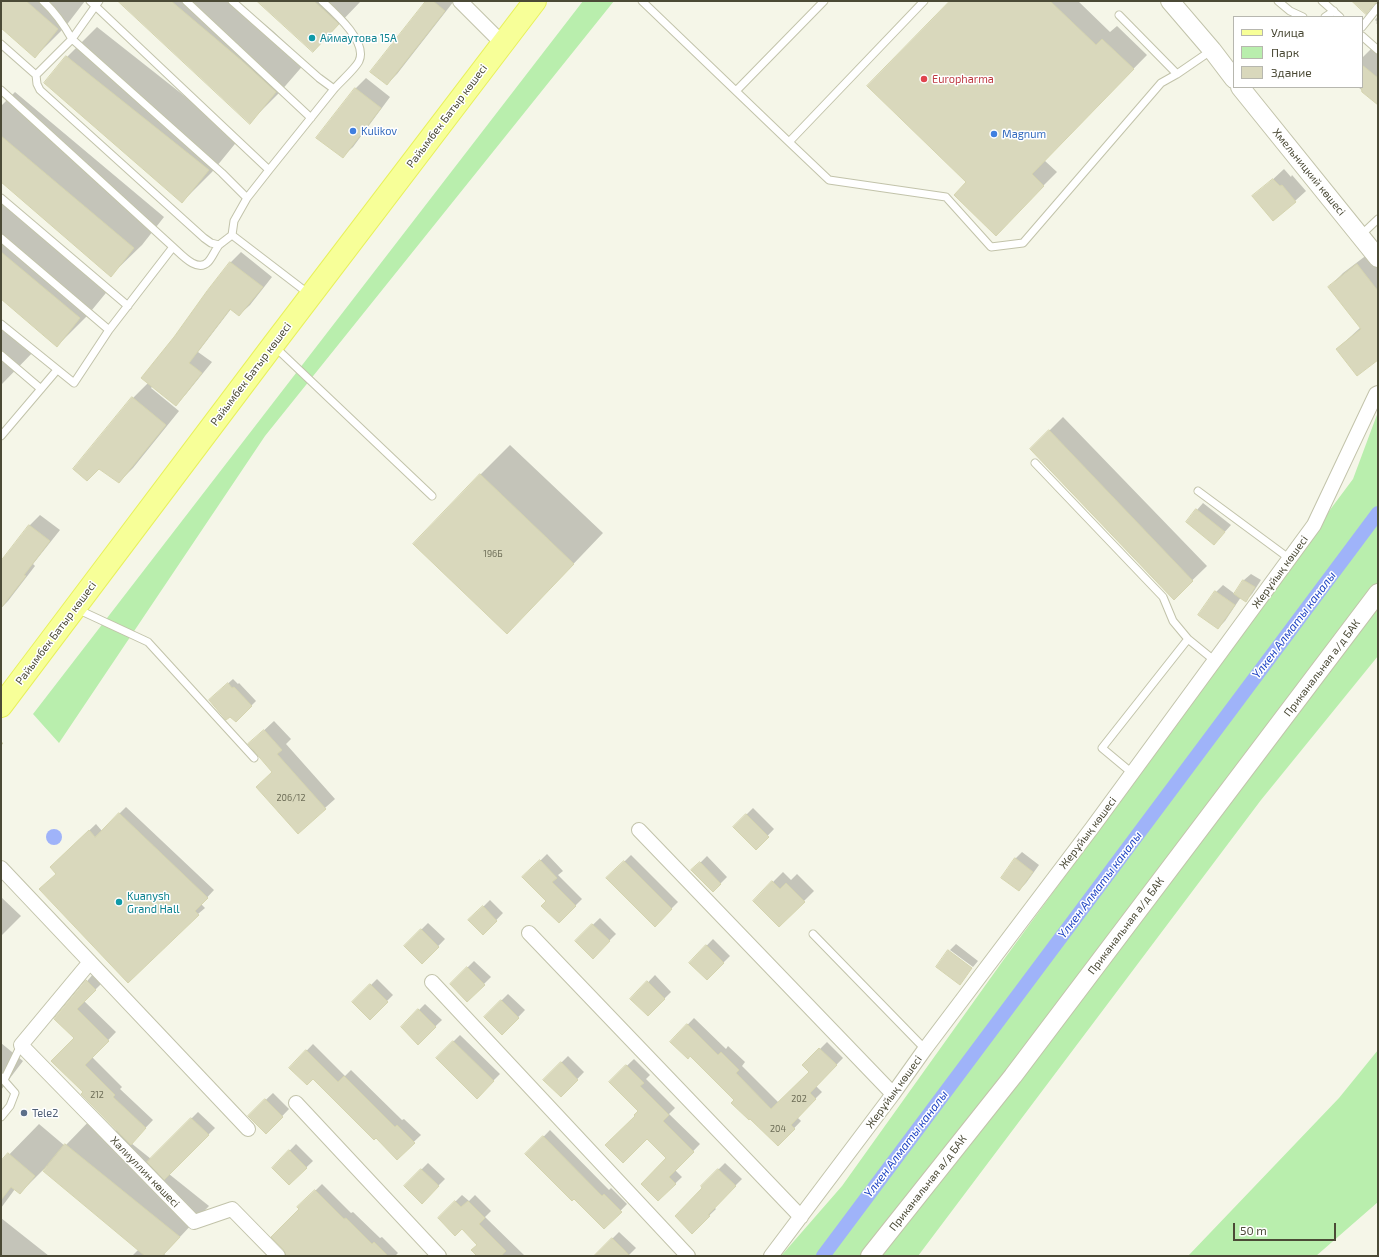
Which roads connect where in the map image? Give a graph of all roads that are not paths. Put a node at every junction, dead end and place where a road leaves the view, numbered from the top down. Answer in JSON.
{"nodes":[{"id":1,"x":43,"y":1,"type":"edge"},
{"id":2,"x":186,"y":1,"type":"edge"},
{"id":3,"x":232,"y":1,"type":"edge"},
{"id":4,"x":322,"y":1,"type":"edge"},
{"id":5,"x":460,"y":1,"type":"edge"},
{"id":6,"x":535,"y":1,"type":"edge"},
{"id":7,"x":642,"y":1,"type":"edge"},
{"id":8,"x":824,"y":1,"type":"edge"},
{"id":9,"x":924,"y":1,"type":"edge"},
{"id":10,"x":1170,"y":1,"type":"edge"},
{"id":11,"x":1278,"y":1,"type":"edge"},
{"id":12,"x":1322,"y":1,"type":"edge"},
{"id":13,"x":94,"y":3,"type":"edge"},
{"id":14,"x":1378,"y":7,"type":"edge"},
{"id":15,"x":1334,"y":11,"type":"junction"},
{"id":16,"x":1119,"y":15,"type":"dead end"},
{"id":17,"x":1301,"y":16,"type":"edge"},
{"id":18,"x":1326,"y":16,"type":"edge"},
{"id":19,"x":1339,"y":16,"type":"edge"},
{"id":20,"x":1363,"y":26,"type":"edge"},
{"id":21,"x":1363,"y":37,"type":"edge"},
{"id":22,"x":72,"y":38,"type":"junction"},
{"id":23,"x":1,"y":44,"type":"edge"},
{"id":24,"x":503,"y":44,"type":"junction"},
{"id":25,"x":1212,"y":50,"type":"junction"},
{"id":26,"x":1378,"y":50,"type":"edge"},
{"id":27,"x":1177,"y":74,"type":"junction"},
{"id":28,"x":36,"y":75,"type":"junction"},
{"id":29,"x":1233,"y":78,"type":"edge"},
{"id":30,"x":1241,"y":88,"type":"edge"},
{"id":31,"x":334,"y":89,"type":"junction"},
{"id":32,"x":1,"y":90,"type":"edge"},
{"id":33,"x":736,"y":91,"type":"junction"},
{"id":34,"x":311,"y":118,"type":"junction"},
{"id":35,"x":789,"y":142,"type":"junction"},
{"id":36,"x":269,"y":170,"type":"junction"},
{"id":37,"x":1,"y":198,"type":"edge"},
{"id":38,"x":247,"y":198,"type":"junction"},
{"id":39,"x":1378,"y":219,"type":"edge"},
{"id":40,"x":232,"y":235,"type":"junction"},
{"id":41,"x":1361,"y":235,"type":"junction"},
{"id":42,"x":1,"y":238,"type":"edge"},
{"id":43,"x":218,"y":245,"type":"junction"},
{"id":44,"x":173,"y":247,"type":"junction"},
{"id":45,"x":1378,"y":258,"type":"edge"},
{"id":46,"x":311,"y":295,"type":"junction"},
{"id":47,"x":128,"y":306,"type":"junction"},
{"id":48,"x":1,"y":324,"type":"edge"},
{"id":49,"x":109,"y":330,"type":"junction"},
{"id":50,"x":273,"y":344,"type":"junction"},
{"id":51,"x":1,"y":355,"type":"edge"},
{"id":52,"x":57,"y":370,"type":"junction"},
{"id":53,"x":41,"y":389,"type":"junction"},
{"id":54,"x":1378,"y":393,"type":"edge"},
{"id":55,"x":1,"y":436,"type":"edge"},
{"id":56,"x":1034,"y":463,"type":"dead end"},
{"id":57,"x":1198,"y":491,"type":"dead end"},
{"id":58,"x":432,"y":496,"type":"dead end"},
{"id":59,"x":1290,"y":559,"type":"junction"},
{"id":60,"x":1378,"y":593,"type":"edge"},
{"id":61,"x":75,"y":608,"type":"junction"},
{"id":62,"x":1188,"y":639,"type":"junction"},
{"id":63,"x":1215,"y":661,"type":"junction"},
{"id":64,"x":1,"y":706,"type":"edge"},
{"id":65,"x":254,"y":758,"type":"dead end"},
{"id":66,"x":1132,"y":773,"type":"junction"},
{"id":67,"x":639,"y":830,"type":"dead end"},
{"id":68,"x":1,"y":868,"type":"edge"},
{"id":69,"x":529,"y":933,"type":"dead end"},
{"id":70,"x":813,"y":934,"type":"dead end"},
{"id":71,"x":90,"y":962,"type":"junction"},
{"id":72,"x":432,"y":982,"type":"dead end"},
{"id":73,"x":22,"y":1045,"type":"junction"},
{"id":74,"x":924,"y":1049,"type":"junction"},
{"id":75,"x":3,"y":1078,"type":"edge"},
{"id":76,"x":893,"y":1094,"type":"junction"},
{"id":77,"x":296,"y":1103,"type":"dead end"},
{"id":78,"x":1,"y":1117,"type":"edge"},
{"id":79,"x":248,"y":1130,"type":"dead end"},
{"id":80,"x":801,"y":1217,"type":"junction"},
{"id":81,"x":278,"y":1256,"type":"edge"},
{"id":82,"x":439,"y":1256,"type":"edge"},
{"id":83,"x":688,"y":1256,"type":"edge"},
{"id":84,"x":771,"y":1256,"type":"edge"},
{"id":85,"x":870,"y":1256,"type":"edge"}],
"edges":[{"from":1,"to":22,"type":"lane"},
{"from":2,"to":34,"type":"lane"},
{"from":3,"to":31,"type":"lane"},
{"from":4,"to":31,"type":"lane"},
{"from":5,"to":24,"type":"street"},
{"from":6,"to":24,"type":"main road","name":"Райымбек Батыр көшесі"},
{"from":7,"to":33,"type":"lane"},
{"from":8,"to":33,"type":"lane"},
{"from":9,"to":35,"type":"lane"},
{"from":10,"to":25,"type":"street"},
{"from":11,"to":17,"type":"lane"},
{"from":12,"to":15,"type":"lane"},
{"from":13,"to":22,"type":"lane"},
{"from":13,"to":36,"type":"lane"},
{"from":14,"to":20,"type":"lane"},
{"from":15,"to":18,"type":"lane"},
{"from":15,"to":19,"type":"lane"},
{"from":16,"to":27,"type":"lane"},
{"from":21,"to":26,"type":"lane"},
{"from":22,"to":28,"type":"lane"},
{"from":22,"to":38,"type":"lane"},
{"from":23,"to":28,"type":"lane"},
{"from":24,"to":46,"type":"main road","name":"Райымбек Батыр көшесі"},
{"from":25,"to":27,"type":"lane"},
{"from":25,"to":29,"type":"street"},
{"from":27,"to":35,"type":"lane"},
{"from":28,"to":43,"type":"lane"},
{"from":30,"to":41,"type":"street","name":"Хмельницкий көшесі"},
{"from":31,"to":34,"type":"lane"},
{"from":32,"to":44,"type":"lane"},
{"from":33,"to":35,"type":"lane"},
{"from":34,"to":36,"type":"lane"},
{"from":36,"to":38,"type":"lane"},
{"from":37,"to":47,"type":"lane"},
{"from":38,"to":40,"type":"lane"},
{"from":39,"to":41,"type":"lane"},
{"from":40,"to":43,"type":"lane"},
{"from":40,"to":46,"type":"lane"},
{"from":41,"to":45,"type":"street","name":"Хмельницкий көшесі"},
{"from":42,"to":49,"type":"lane"},
{"from":43,"to":44,"type":"lane"},
{"from":44,"to":47,"type":"lane"},
{"from":46,"to":50,"type":"main road","name":"Райымбек Батыр көшесі"},
{"from":47,"to":49,"type":"lane"},
{"from":48,"to":52,"type":"lane"},
{"from":49,"to":52,"type":"lane"},
{"from":50,"to":58,"type":"lane"},
{"from":50,"to":61,"type":"main road","name":"Райымбек Батыр көшесі"},
{"from":51,"to":53,"type":"lane"},
{"from":52,"to":53,"type":"lane"},
{"from":53,"to":55,"type":"lane"},
{"from":54,"to":59,"type":"street","name":"Жерұйық көшесі"},
{"from":56,"to":62,"type":"lane"},
{"from":57,"to":59,"type":"lane"},
{"from":59,"to":63,"type":"street","name":"Жерұйық көшесі"},
{"from":60,"to":85,"type":"street","name":"Приканальная а/д БАК"},
{"from":61,"to":64,"type":"main road","name":"Райымбек Батыр көшесі"},
{"from":61,"to":65,"type":"lane"},
{"from":62,"to":63,"type":"lane"},
{"from":62,"to":66,"type":"lane"},
{"from":63,"to":66,"type":"street","name":"Жерұйық көшесі"},
{"from":66,"to":74,"type":"street","name":"Жерұйық көшесі"},
{"from":67,"to":76,"type":"street"},
{"from":68,"to":71,"type":"street"},
{"from":69,"to":80,"type":"street"},
{"from":70,"to":74,"type":"lane"},
{"from":71,"to":73,"type":"street"},
{"from":71,"to":79,"type":"street"},
{"from":72,"to":83,"type":"street"},
{"from":73,"to":75,"type":"lane"},
{"from":73,"to":81,"type":"street","name":"Халиуллин көшесі"},
{"from":74,"to":76,"type":"street","name":"Жерұйық көшесі"},
{"from":75,"to":78,"type":"lane"},
{"from":76,"to":80,"type":"street","name":"Жерұйық көшесі"},
{"from":77,"to":82,"type":"street"},
{"from":80,"to":84,"type":"street","name":"Жерұйық көшесі"}]}
